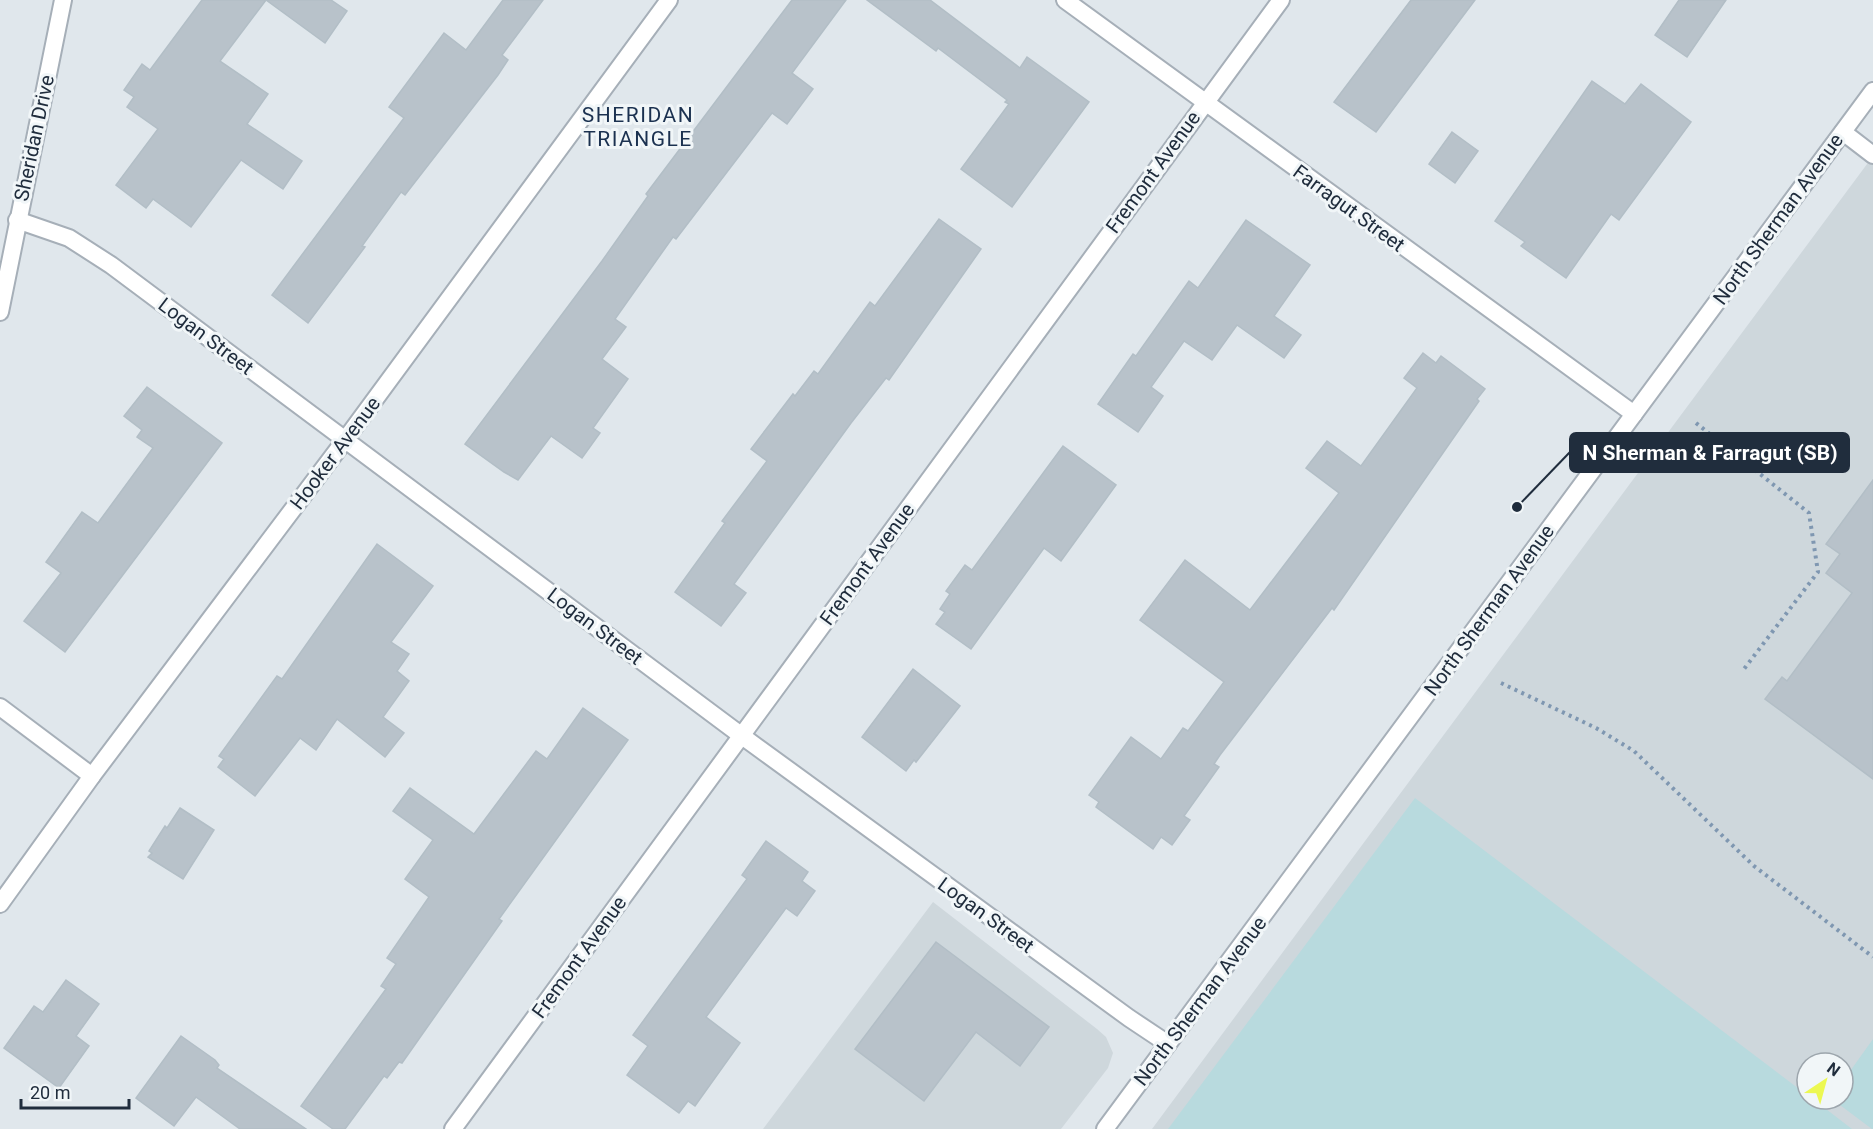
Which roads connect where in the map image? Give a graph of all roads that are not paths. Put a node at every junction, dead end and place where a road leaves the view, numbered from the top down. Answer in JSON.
{"nodes":[{"id":1,"x":63,"y":0,"type":"edge"},
{"id":2,"x":669,"y":0,"type":"edge"},
{"id":3,"x":1065,"y":0,"type":"edge"},
{"id":4,"x":1281,"y":0,"type":"edge"},
{"id":5,"x":1873,"y":91,"type":"edge"},
{"id":6,"x":1203,"y":103,"type":"junction"},
{"id":7,"x":1843,"y":132,"type":"junction"},
{"id":8,"x":1873,"y":155,"type":"edge"},
{"id":9,"x":17,"y":220,"type":"junction"},
{"id":10,"x":0,"y":312,"type":"edge"},
{"id":11,"x":1634,"y":414,"type":"junction"},
{"id":12,"x":345,"y":440,"type":"junction"},
{"id":13,"x":0,"y":707,"type":"edge"},
{"id":14,"x":742,"y":736,"type":"junction"},
{"id":15,"x":92,"y":776,"type":"junction"},
{"id":16,"x":0,"y":904,"type":"edge"},
{"id":17,"x":1168,"y":1044,"type":"junction"},
{"id":18,"x":453,"y":1129,"type":"edge"},
{"id":19,"x":1105,"y":1129,"type":"edge"}],
"edges":[{"from":1,"to":9,"type":"street","name":"Sheridan Drive"},
{"from":2,"to":12,"type":"street","name":"Hooker Avenue"},
{"from":3,"to":6,"type":"street","name":"Farragut Street"},
{"from":4,"to":6,"type":"street","name":"Fremont Avenue"},
{"from":5,"to":7,"type":"street","name":"North Sherman Avenue"},
{"from":6,"to":11,"type":"street","name":"Farragut Street"},
{"from":6,"to":14,"type":"street","name":"Fremont Avenue"},
{"from":7,"to":8,"type":"street"},
{"from":7,"to":11,"type":"street","name":"North Sherman Avenue"},
{"from":9,"to":10,"type":"street","name":"Sheridan Drive"},
{"from":9,"to":12,"type":"street","name":"Logan Street"},
{"from":11,"to":17,"type":"street","name":"North Sherman Avenue"},
{"from":12,"to":14,"type":"street","name":"Logan Street"},
{"from":12,"to":15,"type":"street","name":"Hooker Avenue"},
{"from":13,"to":15,"type":"street"},
{"from":14,"to":17,"type":"street","name":"Logan Street"},
{"from":14,"to":18,"type":"street","name":"Fremont Avenue"},
{"from":15,"to":16,"type":"street","name":"Hooker Avenue"},
{"from":17,"to":19,"type":"street","name":"North Sherman Avenue"}]}
